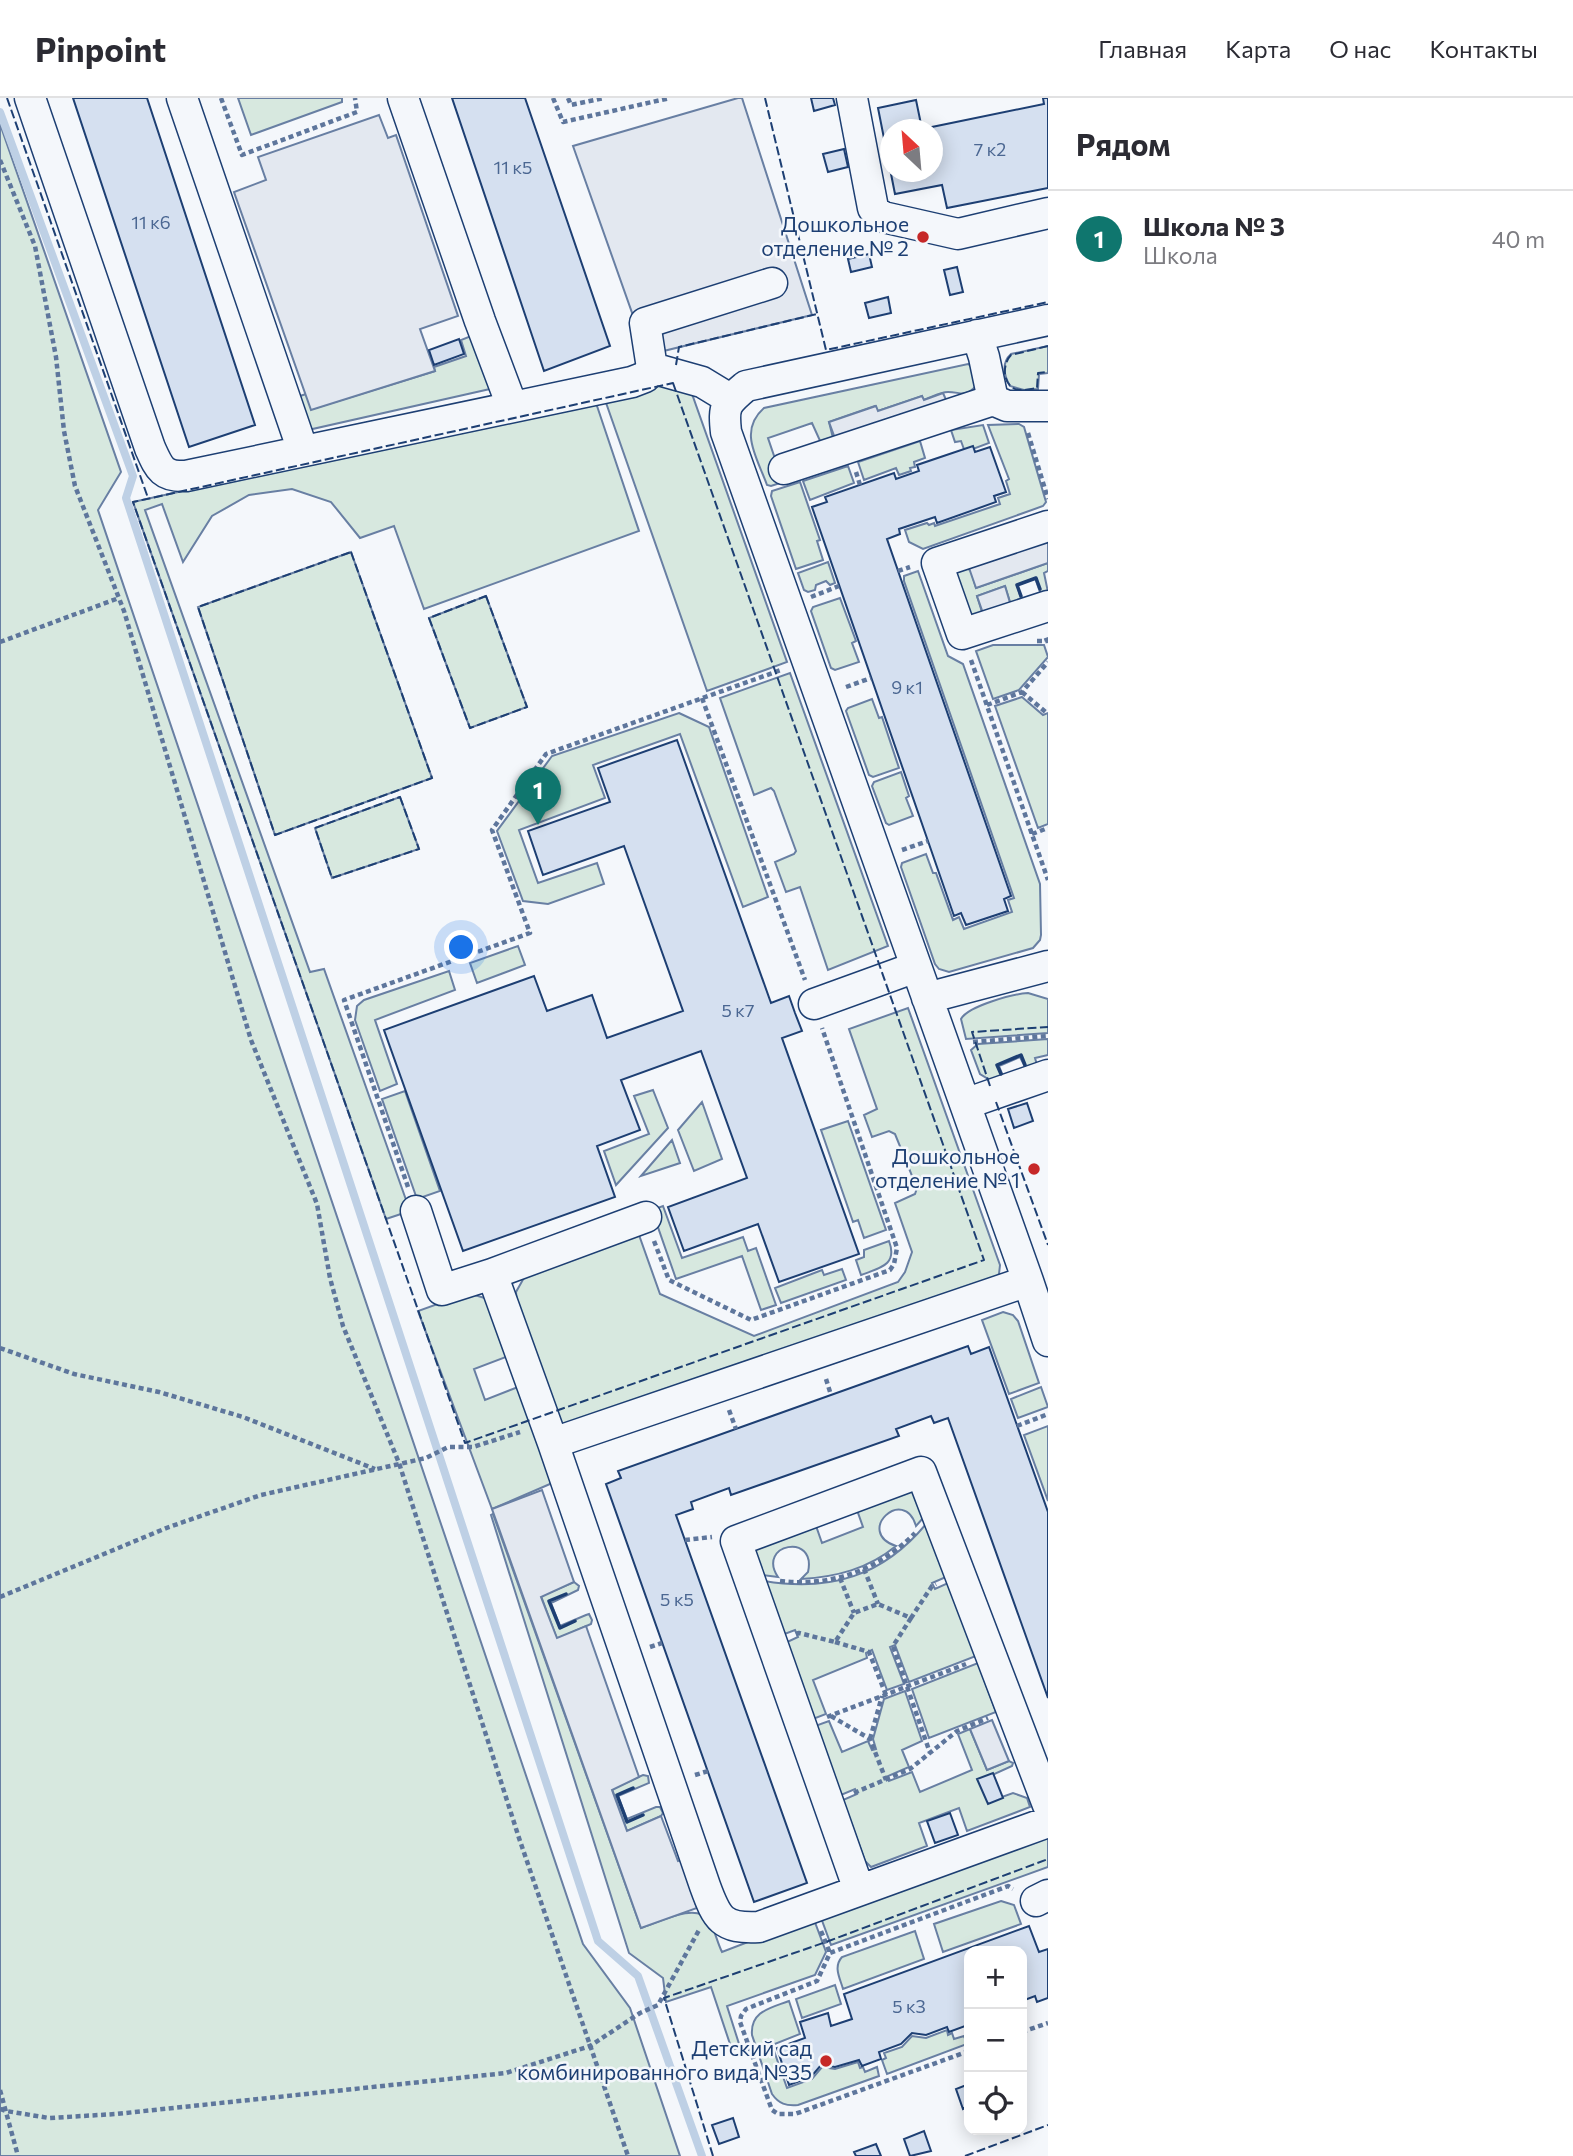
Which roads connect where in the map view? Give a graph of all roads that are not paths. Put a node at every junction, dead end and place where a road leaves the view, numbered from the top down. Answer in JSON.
{"nodes":[{"id":1,"x":30,"y":98,"type":"edge"},
{"id":2,"x":182,"y":98,"type":"edge"},
{"id":3,"x":403,"y":98,"type":"edge"},
{"id":4,"x":852,"y":98,"type":"edge"},
{"id":5,"x":1048,"y":213,"type":"edge"},
{"id":6,"x":772,"y":283,"type":"dead end"},
{"id":7,"x":1048,"y":320,"type":"edge"},
{"id":8,"x":977,"y":335,"type":"junction"},
{"id":9,"x":652,"y":368,"type":"junction"},
{"id":10,"x":730,"y":399,"type":"junction"},
{"id":11,"x":993,"y":400,"type":"junction"},
{"id":12,"x":512,"y":406,"type":"junction"},
{"id":13,"x":1037,"y":413,"type":"edge"},
{"id":14,"x":303,"y":451,"type":"junction"},
{"id":15,"x":784,"y":470,"type":"dead end"},
{"id":16,"x":1048,"y":526,"type":"edge"},
{"id":17,"x":1046,"y":620,"type":"edge"},
{"id":18,"x":1048,"y":966,"type":"edge"},
{"id":19,"x":916,"y":967,"type":"junction"},
{"id":20,"x":927,"y":998,"type":"junction"},
{"id":21,"x":814,"y":1004,"type":"road end"},
{"id":22,"x":1048,"y":1075,"type":"edge"},
{"id":23,"x":965,"y":1104,"type":"junction"},
{"id":24,"x":416,"y":1211,"type":"road end"},
{"id":25,"x":646,"y":1217,"type":"road end"},
{"id":26,"x":492,"y":1274,"type":"junction"},
{"id":27,"x":1028,"y":1280,"type":"junction"},
{"id":28,"x":1048,"y":1341,"type":"edge"},
{"id":29,"x":551,"y":1436,"type":"junction"},
{"id":30,"x":1048,"y":1805,"type":"edge"},
{"id":31,"x":1048,"y":1822,"type":"edge"},
{"id":32,"x":859,"y":1890,"type":"junction"}],
"edges":[{"from":1,"to":14,"type":"lane"},
{"from":2,"to":14,"type":"lane"},
{"from":3,"to":12,"type":"lane"},
{"from":4,"to":5,"type":"lane"},
{"from":6,"to":9,"type":"lane"},
{"from":7,"to":8,"type":"lane"},
{"from":8,"to":10,"type":"lane"},
{"from":8,"to":11,"type":"lane"},
{"from":9,"to":10,"type":"lane"},
{"from":9,"to":12,"type":"lane"},
{"from":10,"to":19,"type":"lane"},
{"from":11,"to":13,"type":"lane"},
{"from":11,"to":15,"type":"lane"},
{"from":12,"to":14,"type":"lane"},
{"from":16,"to":17,"type":"lane"},
{"from":18,"to":20,"type":"lane"},
{"from":19,"to":20,"type":"lane"},
{"from":19,"to":21,"type":"lane"},
{"from":20,"to":23,"type":"lane"},
{"from":22,"to":23,"type":"lane"},
{"from":23,"to":27,"type":"lane"},
{"from":24,"to":26,"type":"lane"},
{"from":25,"to":26,"type":"lane"},
{"from":26,"to":29,"type":"lane"},
{"from":27,"to":28,"type":"lane"},
{"from":27,"to":29,"type":"lane"},
{"from":29,"to":32,"type":"lane"},
{"from":30,"to":32,"type":"lane"},
{"from":31,"to":32,"type":"lane"}]}
